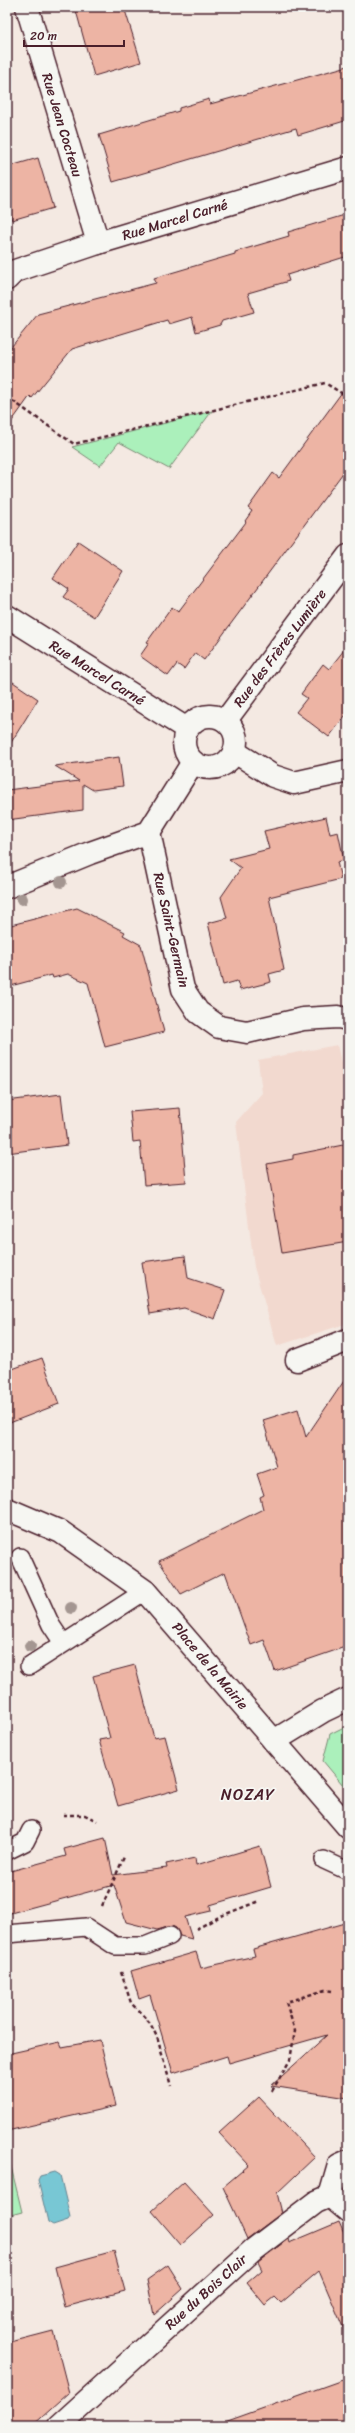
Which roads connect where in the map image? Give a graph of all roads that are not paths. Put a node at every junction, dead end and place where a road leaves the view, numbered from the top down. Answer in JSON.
{"nodes":[{"id":1,"x":27,"y":7,"type":"edge"},
{"id":2,"x":348,"y":168,"type":"edge"},
{"id":3,"x":98,"y":243,"type":"junction"},
{"id":4,"x":7,"y":279,"type":"edge"},
{"id":5,"x":348,"y":556,"type":"edge"},
{"id":6,"x":7,"y":616,"type":"edge"},
{"id":7,"x":226,"y":720,"type":"junction"},
{"id":8,"x":187,"y":729,"type":"junction"},
{"id":9,"x":235,"y":752,"type":"junction"},
{"id":10,"x":193,"y":762,"type":"junction"},
{"id":11,"x":348,"y":771,"type":"edge"},
{"id":12,"x":149,"y":832,"type":"junction"},
{"id":13,"x":7,"y":887,"type":"edge"},
{"id":14,"x":348,"y":1019,"type":"edge"},
{"id":15,"x":348,"y":1340,"type":"edge"},
{"id":16,"x":298,"y":1360,"type":"dead end"},
{"id":17,"x":7,"y":1508,"type":"edge"},
{"id":18,"x":20,"y":1558,"type":"dead end"},
{"id":19,"x":144,"y":1591,"type":"junction"},
{"id":20,"x":63,"y":1643,"type":"junction"},
{"id":21,"x":29,"y":1666,"type":"dead end"},
{"id":22,"x":348,"y":1700,"type":"edge"},
{"id":23,"x":274,"y":1741,"type":"junction"},
{"id":24,"x":348,"y":1827,"type":"edge"},
{"id":25,"x":31,"y":1830,"type":"dead end"},
{"id":26,"x":7,"y":1851,"type":"edge"},
{"id":27,"x":324,"y":1860,"type":"dead end"},
{"id":28,"x":348,"y":1871,"type":"edge"},
{"id":29,"x":7,"y":1934,"type":"edge"},
{"id":30,"x":170,"y":1936,"type":"road end"},
{"id":31,"x":348,"y":2161,"type":"edge"},
{"id":32,"x":330,"y":2196,"type":"junction"},
{"id":33,"x":348,"y":2211,"type":"edge"},
{"id":34,"x":59,"y":2426,"type":"edge"}],
"edges":[{"from":1,"to":3,"type":"street","name":"Rue Jean Cocteau"},
{"from":2,"to":3,"type":"street","name":"Rue Marcel Carné"},
{"from":3,"to":4,"type":"street","name":"Rue Marcel Carné"},
{"from":5,"to":7,"type":"street","name":"Rue des Frères Lumière"},
{"from":6,"to":8,"type":"street","name":"Rue Marcel Carné"},
{"from":7,"to":8,"type":"street"},
{"from":7,"to":9,"type":"street"},
{"from":8,"to":10,"type":"street"},
{"from":9,"to":10,"type":"street"},
{"from":9,"to":11,"type":"street"},
{"from":10,"to":12,"type":"street"},
{"from":12,"to":13,"type":"street"},
{"from":12,"to":14,"type":"street","name":"Rue Saint-Germain"},
{"from":15,"to":16,"type":"street"},
{"from":17,"to":19,"type":"street","name":"Place de la Mairie"},
{"from":18,"to":20,"type":"lane"},
{"from":19,"to":20,"type":"lane"},
{"from":19,"to":23,"type":"street","name":"Place de la Mairie"},
{"from":20,"to":21,"type":"lane"},
{"from":22,"to":23,"type":"street"},
{"from":23,"to":24,"type":"street"},
{"from":25,"to":26,"type":"lane"},
{"from":27,"to":28,"type":"lane"},
{"from":29,"to":30,"type":"lane"},
{"from":31,"to":32,"type":"street"},
{"from":32,"to":33,"type":"street"},
{"from":32,"to":34,"type":"street","name":"Rue du Bois Clair"}]}
